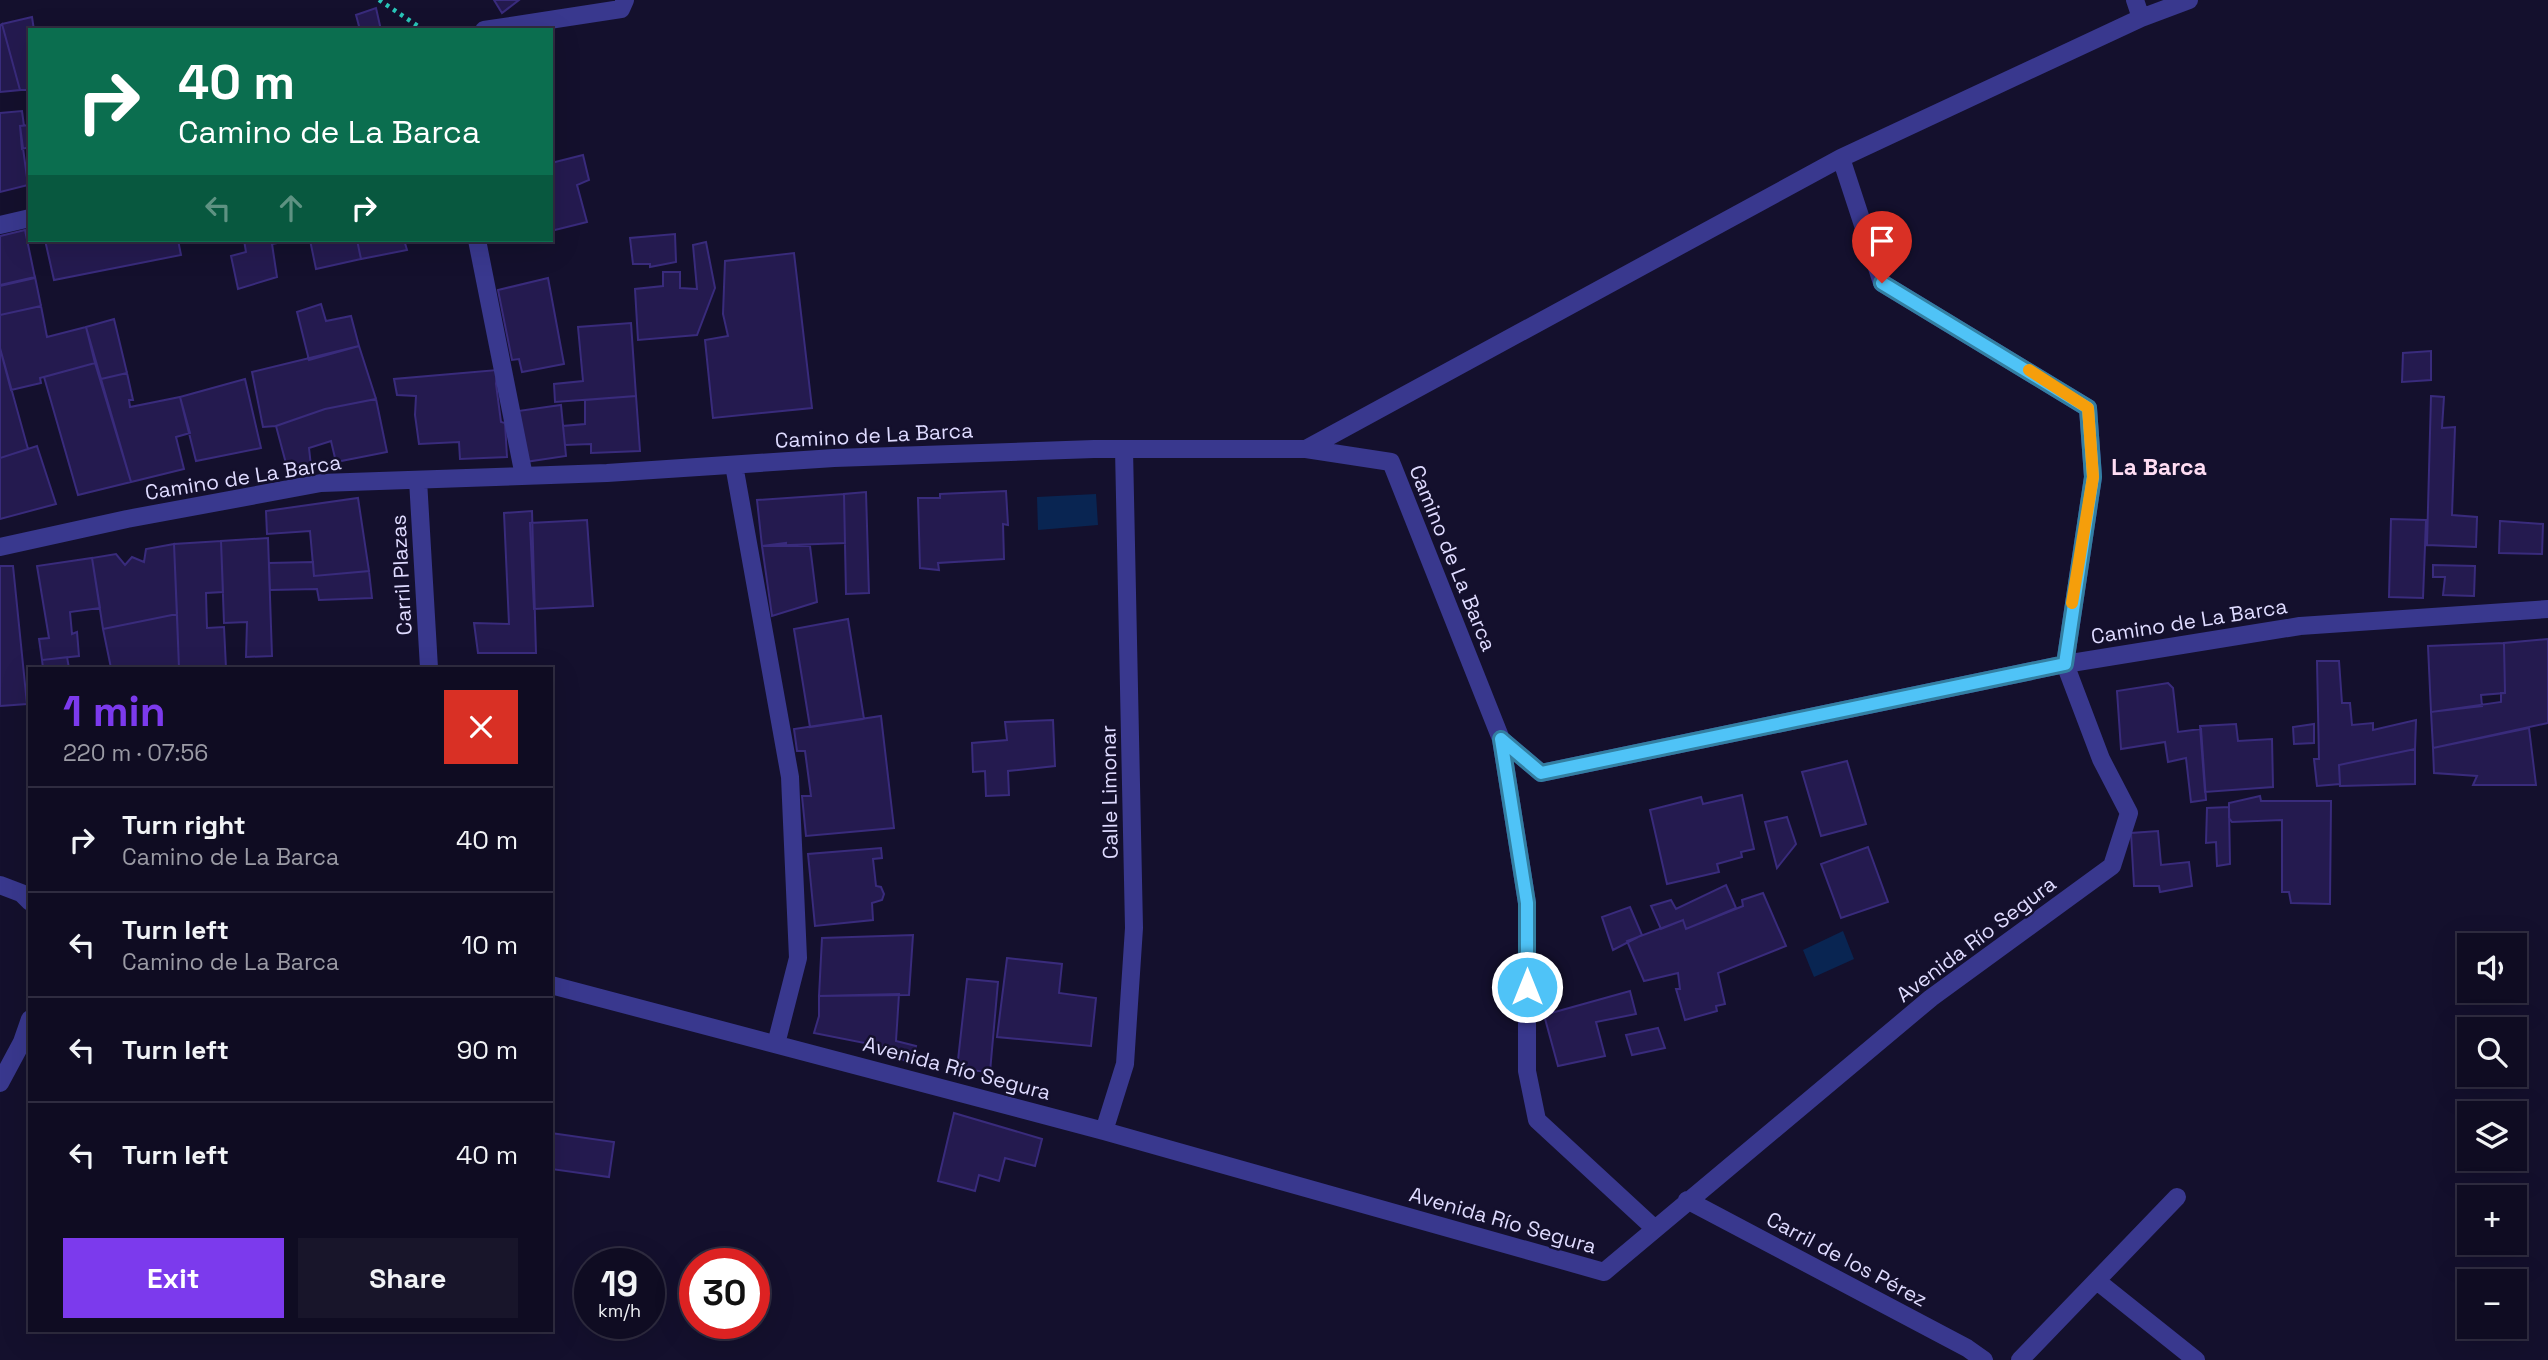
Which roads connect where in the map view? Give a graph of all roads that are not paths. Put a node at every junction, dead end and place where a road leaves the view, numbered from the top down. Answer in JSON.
{"nodes":[{"id":1,"x":625,"y":0,"type":"edge"},
{"id":2,"x":2135,"y":0,"type":"edge"},
{"id":3,"x":2189,"y":0,"type":"edge"},
{"id":4,"x":2141,"y":18,"type":"junction"},
{"id":5,"x":497,"y":28,"type":"edge"},
{"id":6,"x":1841,"y":158,"type":"junction"},
{"id":7,"x":28,"y":218,"type":"edge"},
{"id":8,"x":0,"y":225,"type":"edge"},
{"id":9,"x":477,"y":242,"type":"edge"},
{"id":10,"x":1124,"y":449,"type":"junction"},
{"id":11,"x":1306,"y":449,"type":"junction"},
{"id":12,"x":734,"y":465,"type":"junction"},
{"id":13,"x":524,"y":476,"type":"junction"},
{"id":14,"x":418,"y":480,"type":"junction"},
{"id":15,"x":0,"y":547,"type":"edge"},
{"id":16,"x":2548,"y":609,"type":"edge"},
{"id":17,"x":2065,"y":664,"type":"junction"},
{"id":18,"x":429,"y":667,"type":"edge"},
{"id":19,"x":1501,"y":739,"type":"junction"},
{"id":20,"x":0,"y":886,"type":"edge"},
{"id":21,"x":28,"y":900,"type":"edge"},
{"id":22,"x":553,"y":986,"type":"edge"},
{"id":23,"x":28,"y":1025,"type":"edge"},
{"id":24,"x":776,"y":1044,"type":"junction"},
{"id":25,"x":0,"y":1083,"type":"edge"},
{"id":26,"x":1104,"y":1131,"type":"junction"},
{"id":27,"x":2177,"y":1197,"type":"dead end"},
{"id":28,"x":1687,"y":1200,"type":"junction"},
{"id":29,"x":1654,"y":1228,"type":"junction"},
{"id":30,"x":2097,"y":1281,"type":"junction"},
{"id":31,"x":1984,"y":1360,"type":"edge"},
{"id":32,"x":2020,"y":1360,"type":"edge"},
{"id":33,"x":2196,"y":1360,"type":"edge"}],
"edges":[{"from":1,"to":5,"type":"street"},
{"from":2,"to":4,"type":"street"},
{"from":3,"to":4,"type":"street"},
{"from":4,"to":6,"type":"street"},
{"from":6,"to":11,"type":"street"},
{"from":6,"to":17,"type":"street"},
{"from":7,"to":8,"type":"street"},
{"from":9,"to":13,"type":"street"},
{"from":10,"to":11,"type":"street","name":"Camino de La Barca"},
{"from":10,"to":12,"type":"street","name":"Camino de La Barca"},
{"from":10,"to":26,"type":"street","name":"Calle Limonar"},
{"from":11,"to":19,"type":"street","name":"Camino de La Barca"},
{"from":12,"to":13,"type":"street","name":"Camino de La Barca"},
{"from":12,"to":24,"type":"street"},
{"from":13,"to":14,"type":"street","name":"Camino de La Barca"},
{"from":14,"to":15,"type":"street","name":"Camino de La Barca"},
{"from":14,"to":18,"type":"street","name":"Carril Plazas"},
{"from":16,"to":17,"type":"street","name":"Camino de La Barca"},
{"from":17,"to":19,"type":"street","name":"Camino de La Barca"},
{"from":17,"to":28,"type":"street","name":"Avenida Río Segura"},
{"from":19,"to":29,"type":"street"},
{"from":20,"to":21,"type":"street"},
{"from":22,"to":24,"type":"street","name":"Avenida Río Segura"},
{"from":23,"to":25,"type":"street"},
{"from":24,"to":26,"type":"street","name":"Avenida Río Segura"},
{"from":26,"to":29,"type":"street","name":"Avenida Río Segura"},
{"from":27,"to":30,"type":"street"},
{"from":28,"to":29,"type":"street","name":"Avenida Río Segura"},
{"from":28,"to":31,"type":"street","name":"Carril de los Pérez"},
{"from":30,"to":32,"type":"street"},
{"from":30,"to":33,"type":"street"}]}
